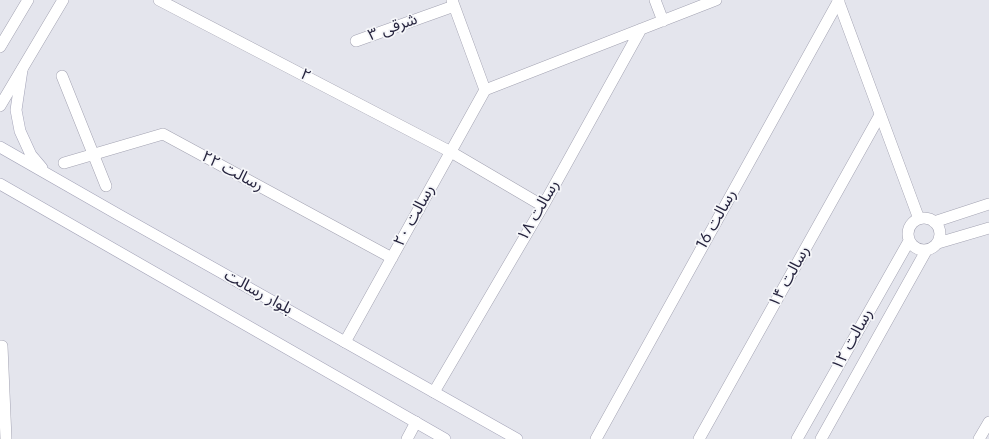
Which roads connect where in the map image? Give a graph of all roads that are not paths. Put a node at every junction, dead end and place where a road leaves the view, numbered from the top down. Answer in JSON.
{"nodes":[{"id":1,"x":28,"y":0,"type":"edge"},
{"id":2,"x":63,"y":0,"type":"edge"},
{"id":3,"x":159,"y":0,"type":"edge"},
{"id":4,"x":655,"y":0,"type":"edge"},
{"id":5,"x":716,"y":0,"type":"edge"},
{"id":6,"x":838,"y":0,"type":"edge"},
{"id":7,"x":453,"y":3,"type":"edge"},
{"id":8,"x":663,"y":21,"type":"junction"},
{"id":9,"x":641,"y":29,"type":"junction"},
{"id":10,"x":356,"y":41,"type":"dead end"},
{"id":11,"x":1,"y":45,"type":"edge"},
{"id":12,"x":22,"y":70,"type":"junction"},
{"id":13,"x":62,"y":76,"type":"dead end"},
{"id":14,"x":485,"y":90,"type":"junction"},
{"id":15,"x":0,"y":106,"type":"edge"},
{"id":16,"x":880,"y":115,"type":"junction"},
{"id":17,"x":0,"y":147,"type":"edge"},
{"id":18,"x":451,"y":152,"type":"junction"},
{"id":19,"x":94,"y":155,"type":"junction"},
{"id":20,"x":64,"y":163,"type":"dead end"},
{"id":21,"x":48,"y":174,"type":"junction"},
{"id":22,"x":0,"y":184,"type":"edge"},
{"id":23,"x":106,"y":186,"type":"dead end"},
{"id":24,"x":989,"y":204,"type":"edge"},
{"id":25,"x":543,"y":206,"type":"junction"},
{"id":26,"x":919,"y":219,"type":"junction"},
{"id":27,"x":934,"y":222,"type":"junction"},
{"id":28,"x":989,"y":228,"type":"edge"},
{"id":29,"x":909,"y":241,"type":"junction"},
{"id":30,"x":938,"y":243,"type":"junction"},
{"id":31,"x":926,"y":251,"type":"junction"},
{"id":32,"x":392,"y":258,"type":"junction"},
{"id":33,"x":345,"y":342,"type":"junction"},
{"id":34,"x":1,"y":346,"type":"edge"},
{"id":35,"x":434,"y":392,"type":"junction"},
{"id":36,"x":416,"y":422,"type":"junction"},
{"id":37,"x":989,"y":422,"type":"edge"},
{"id":38,"x":6,"y":439,"type":"edge"},
{"id":39,"x":407,"y":439,"type":"edge"},
{"id":40,"x":445,"y":439,"type":"edge"},
{"id":41,"x":516,"y":439,"type":"edge"},
{"id":42,"x":596,"y":439,"type":"edge"},
{"id":43,"x":699,"y":439,"type":"edge"},
{"id":44,"x":797,"y":439,"type":"edge"},
{"id":45,"x":821,"y":439,"type":"edge"},
{"id":46,"x":979,"y":439,"type":"edge"}],
"edges":[{"from":1,"to":11,"type":"street"},
{"from":2,"to":12,"type":"street"},
{"from":3,"to":18,"type":"street","name":"۲"},
{"from":4,"to":8,"type":"street"},
{"from":5,"to":8,"type":"street"},
{"from":6,"to":16,"type":"street"},
{"from":6,"to":42,"type":"street","name":"رسالت 16"},
{"from":7,"to":10,"type":"street","name":"۳ شرقی"},
{"from":7,"to":14,"type":"street"},
{"from":8,"to":9,"type":"street"},
{"from":9,"to":14,"type":"street"},
{"from":9,"to":25,"type":"street","name":"رسالت ۱۸"},
{"from":12,"to":15,"type":"street"},
{"from":12,"to":21,"type":"street"},
{"from":13,"to":19,"type":"street"},
{"from":14,"to":18,"type":"street","name":"رسالت ۲۰"},
{"from":16,"to":26,"type":"street"},
{"from":16,"to":43,"type":"street","name":"رسالت ۱۴"},
{"from":17,"to":21,"type":"street","name":"بلوار رسالت"},
{"from":18,"to":25,"type":"street","name":"۲"},
{"from":18,"to":32,"type":"street","name":"رسالت ۲۰"},
{"from":19,"to":20,"type":"street","name":"رسالت ۲۲"},
{"from":19,"to":23,"type":"street"},
{"from":19,"to":32,"type":"street","name":"رسالت ۲۲"},
{"from":21,"to":33,"type":"street","name":"بلوار رسالت"},
{"from":22,"to":36,"type":"street","name":"بلوار رسالت"},
{"from":24,"to":27,"type":"street"},
{"from":25,"to":35,"type":"street","name":"رسالت ۱۸"},
{"from":26,"to":27,"type":"street"},
{"from":26,"to":29,"type":"street"},
{"from":27,"to":30,"type":"street"},
{"from":28,"to":30,"type":"street"},
{"from":29,"to":31,"type":"street"},
{"from":29,"to":44,"type":"street","name":"رسالت ۱۲"},
{"from":30,"to":31,"type":"street"},
{"from":31,"to":45,"type":"street","name":"رسالت ۱۲"},
{"from":32,"to":33,"type":"street","name":"رسالت ۲۰"},
{"from":33,"to":35,"type":"street","name":"بلوار رسالت"},
{"from":34,"to":38,"type":"street"},
{"from":35,"to":41,"type":"street","name":"بلوار رسالت"},
{"from":36,"to":39,"type":"street"},
{"from":36,"to":40,"type":"street","name":"بلوار رسالت"},
{"from":37,"to":46,"type":"street"}]}
